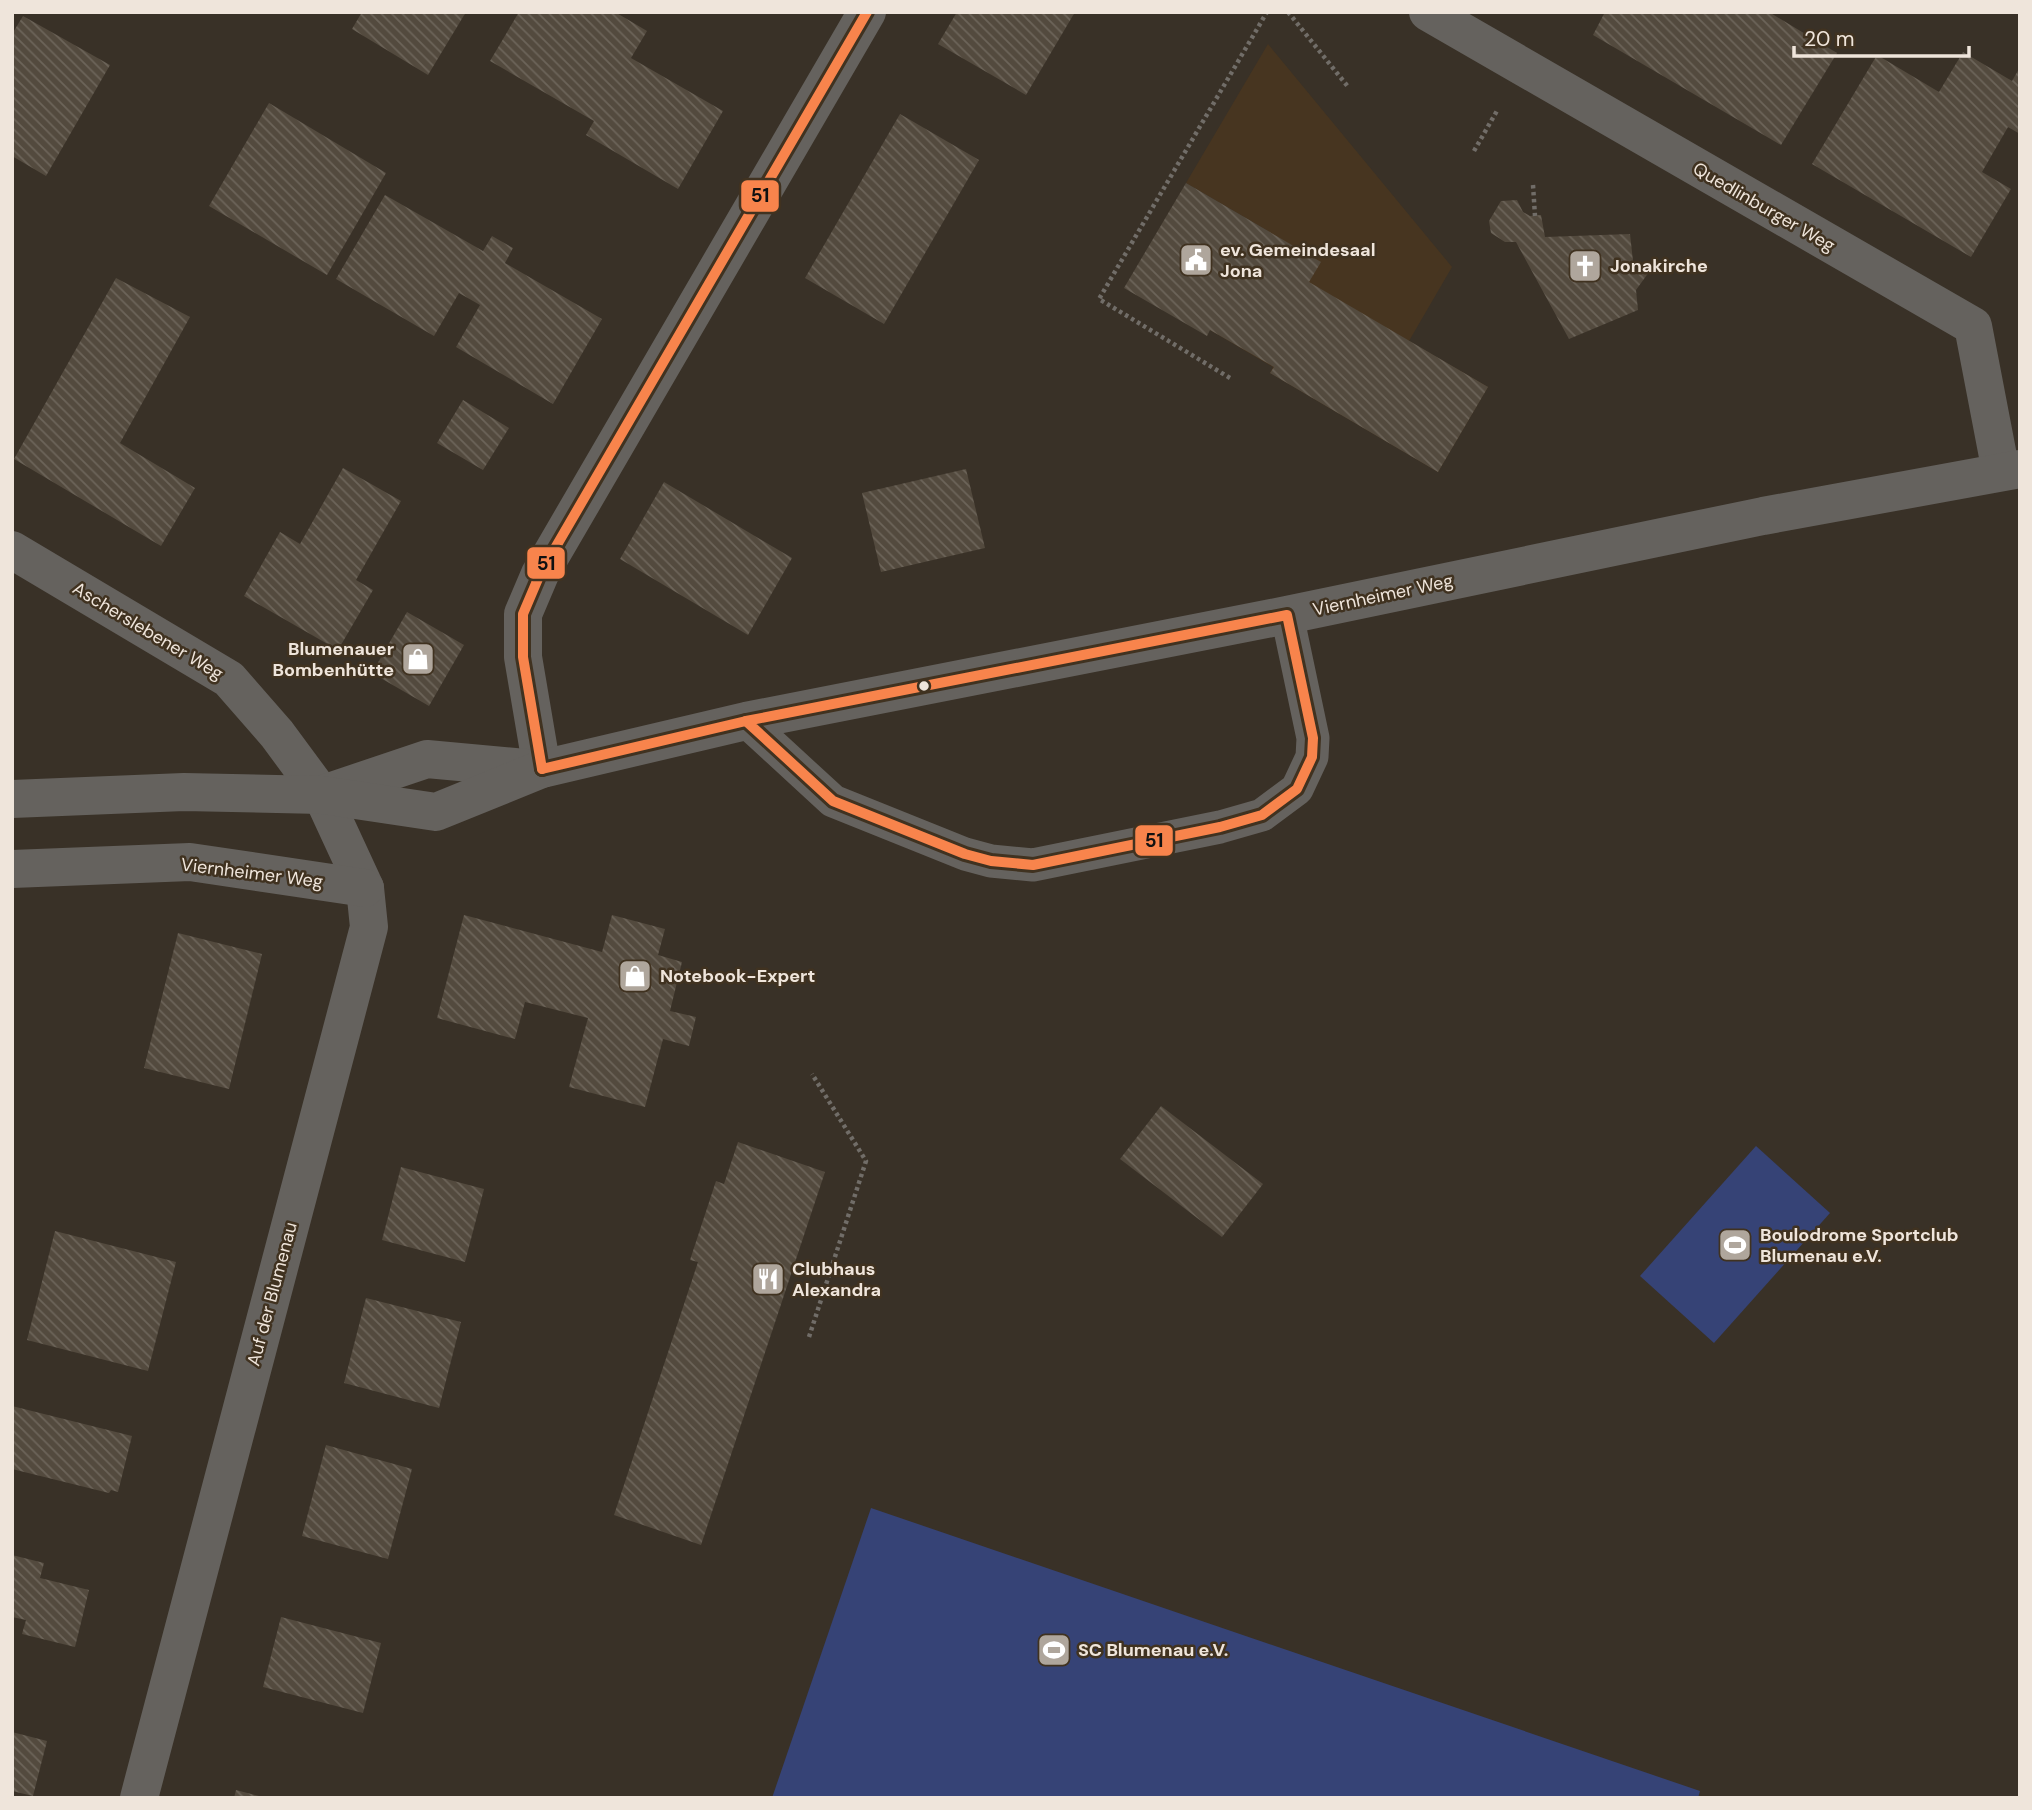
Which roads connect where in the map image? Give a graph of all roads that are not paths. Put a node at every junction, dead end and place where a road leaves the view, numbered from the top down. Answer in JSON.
{"nodes":[{"id":1,"x":867,"y":12,"type":"edge"},
{"id":2,"x":1427,"y":12,"type":"edge"},
{"id":3,"x":2010,"y":471,"type":"edge"},
{"id":4,"x":12,"y":550,"type":"edge"},
{"id":5,"x":1287,"y":615,"type":"junction"},
{"id":6,"x":746,"y":721,"type":"junction"},
{"id":7,"x":542,"y":769,"type":"junction"},
{"id":8,"x":322,"y":795,"type":"junction"},
{"id":9,"x":12,"y":799,"type":"edge"},
{"id":10,"x":12,"y":869,"type":"edge"},
{"id":11,"x":365,"y":888,"type":"junction"},
{"id":12,"x":139,"y":1798,"type":"edge"}],
"edges":[{"from":1,"to":7,"type":"street"},
{"from":2,"to":3,"type":"street","name":"Quedlinburger Weg"},
{"from":3,"to":5,"type":"street","name":"Viernheimer Weg"},
{"from":4,"to":8,"type":"street","name":"Ascherslebener Weg"},
{"from":5,"to":6,"type":"street","name":"Viernheimer Weg"},
{"from":5,"to":6,"type":"lane"},
{"from":6,"to":7,"type":"street","name":"Viernheimer Weg"},
{"from":7,"to":8,"type":"street","name":"Viernheimer Weg"},
{"from":7,"to":8,"type":"street","name":"Viernheimer Weg"},
{"from":8,"to":9,"type":"street","name":"Viernheimer Weg"},
{"from":8,"to":11,"type":"street","name":"Auf der Blumenau"},
{"from":10,"to":11,"type":"street","name":"Viernheimer Weg"},
{"from":11,"to":12,"type":"street","name":"Auf der Blumenau"}]}
